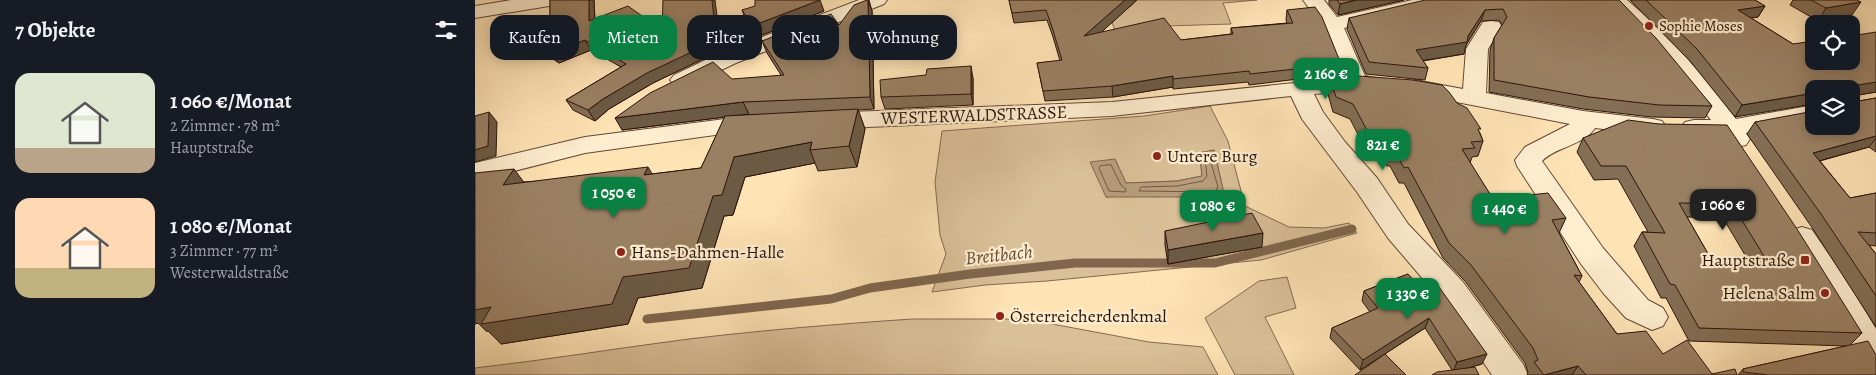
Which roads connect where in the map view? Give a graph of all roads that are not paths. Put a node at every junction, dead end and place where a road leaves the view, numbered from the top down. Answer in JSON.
{"nodes":[{"id":1,"x":549,"y":0,"type":"edge"},
{"id":2,"x":877,"y":0,"type":"edge"},
{"id":3,"x":1313,"y":0,"type":"edge"},
{"id":4,"x":1438,"y":0,"type":"edge"},
{"id":5,"x":1615,"y":0,"type":"edge"},
{"id":6,"x":475,"y":12,"type":"edge"},
{"id":7,"x":1331,"y":25,"type":"junction"},
{"id":8,"x":1491,"y":27,"type":"dead end"},
{"id":9,"x":1356,"y":82,"type":"junction"},
{"id":10,"x":1299,"y":88,"type":"junction"},
{"id":11,"x":662,"y":90,"type":"edge"},
{"id":12,"x":1474,"y":98,"type":"junction"},
{"id":13,"x":1805,"y":114,"type":"edge"},
{"id":14,"x":1583,"y":119,"type":"junction"},
{"id":15,"x":805,"y":121,"type":"edge"},
{"id":16,"x":612,"y":122,"type":"dead end"},
{"id":17,"x":777,"y":122,"type":"edge"},
{"id":18,"x":1729,"y":128,"type":"junction"},
{"id":19,"x":585,"y":145,"type":"junction"},
{"id":20,"x":1751,"y":161,"type":"edge"},
{"id":21,"x":475,"y":172,"type":"edge"},
{"id":22,"x":1789,"y":219,"type":"edge"},
{"id":23,"x":1652,"y":317,"type":"dead end"},
{"id":24,"x":1876,"y":359,"type":"edge"},
{"id":25,"x":1511,"y":375,"type":"edge"}],
"edges":[{"from":1,"to":6,"type":"street"},
{"from":2,"to":11,"type":"street"},
{"from":3,"to":7,"type":"street"},
{"from":4,"to":7,"type":"street"},
{"from":5,"to":18,"type":"street"},
{"from":7,"to":9,"type":"street"},
{"from":8,"to":12,"type":"street"},
{"from":9,"to":10,"type":"street","name":"WESTERWALDSTRASSE"},
{"from":9,"to":12,"type":"street","name":"WESTERWALDSTRASSE"},
{"from":10,"to":15,"type":"street","name":"WESTERWALDSTRASSE"},
{"from":10,"to":25,"type":"street"},
{"from":12,"to":14,"type":"street","name":"WESTERWALDSTRASSE"},
{"from":13,"to":18,"type":"street","name":"WESTERWALDSTRASSE"},
{"from":14,"to":18,"type":"street","name":"WESTERWALDSTRASSE"},
{"from":14,"to":23,"type":"street"},
{"from":16,"to":19,"type":"street"},
{"from":17,"to":19,"type":"street"},
{"from":18,"to":20,"type":"street"},
{"from":19,"to":21,"type":"street"},
{"from":22,"to":24,"type":"street"}]}
